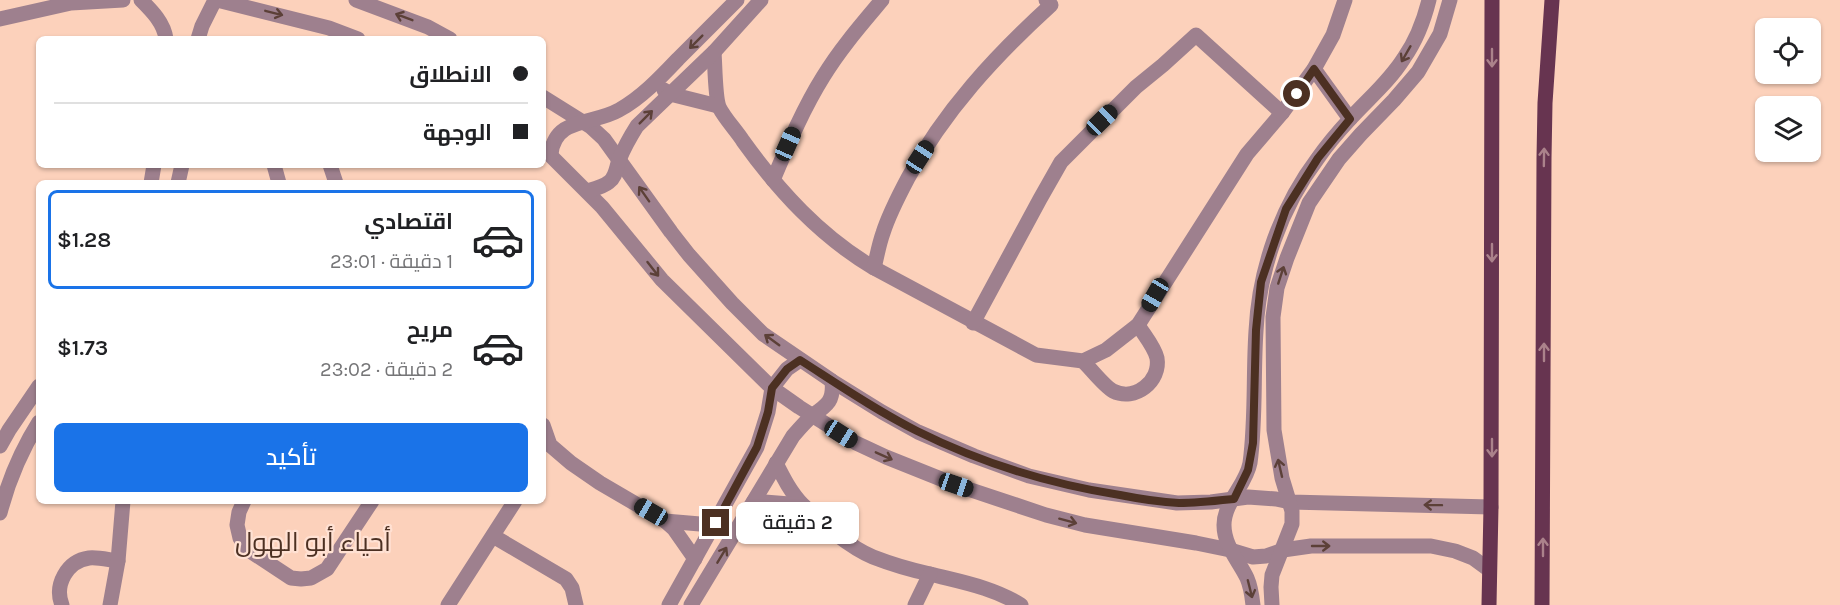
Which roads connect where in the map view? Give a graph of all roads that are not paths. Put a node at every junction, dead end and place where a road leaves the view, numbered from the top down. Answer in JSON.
{"nodes":[{"id":1,"x":123,"y":0,"type":"edge"},
{"id":2,"x":141,"y":0,"type":"edge"},
{"id":3,"x":216,"y":0,"type":"edge"},
{"id":4,"x":356,"y":0,"type":"edge"},
{"id":5,"x":882,"y":0,"type":"edge"},
{"id":6,"x":1046,"y":0,"type":"edge"},
{"id":7,"x":1345,"y":0,"type":"edge"},
{"id":8,"x":1429,"y":0,"type":"edge"},
{"id":9,"x":1450,"y":0,"type":"edge"},
{"id":10,"x":1492,"y":0,"type":"edge"},
{"id":11,"x":1552,"y":0,"type":"edge"},
{"id":12,"x":747,"y":3,"type":"edge"},
{"id":13,"x":0,"y":19,"type":"edge"},
{"id":14,"x":166,"y":36,"type":"edge"},
{"id":15,"x":199,"y":36,"type":"edge"},
{"id":16,"x":350,"y":36,"type":"edge"},
{"id":17,"x":444,"y":36,"type":"edge"},
{"id":18,"x":714,"y":52,"type":"junction"},
{"id":19,"x":1314,"y":69,"type":"junction"},
{"id":20,"x":654,"y":84,"type":"junction"},
{"id":21,"x":670,"y":94,"type":"junction"},
{"id":22,"x":546,"y":99,"type":"edge"},
{"id":23,"x":718,"y":106,"type":"junction"},
{"id":24,"x":1282,"y":113,"type":"junction"},
{"id":25,"x":1350,"y":119,"type":"junction"},
{"id":26,"x":582,"y":122,"type":"junction"},
{"id":27,"x":547,"y":151,"type":"edge"},
{"id":28,"x":620,"y":159,"type":"junction"},
{"id":29,"x":772,"y":180,"type":"junction"},
{"id":30,"x":587,"y":191,"type":"junction"},
{"id":31,"x":874,"y":268,"type":"junction"},
{"id":32,"x":973,"y":323,"type":"junction"},
{"id":33,"x":1138,"y":325,"type":"junction"},
{"id":34,"x":800,"y":360,"type":"junction"},
{"id":35,"x":1083,"y":361,"type":"junction"},
{"id":36,"x":832,"y":381,"type":"junction"},
{"id":37,"x":772,"y":388,"type":"junction"},
{"id":38,"x":36,"y":390,"type":"edge"},
{"id":39,"x":812,"y":416,"type":"junction"},
{"id":40,"x":36,"y":427,"type":"edge"},
{"id":41,"x":0,"y":446,"type":"edge"},
{"id":42,"x":546,"y":450,"type":"edge"},
{"id":43,"x":776,"y":463,"type":"junction"},
{"id":44,"x":1234,"y":499,"type":"junction"},
{"id":45,"x":754,"y":501,"type":"junction"},
{"id":46,"x":1290,"y":502,"type":"junction"},
{"id":47,"x":123,"y":504,"type":"edge"},
{"id":48,"x":243,"y":504,"type":"edge"},
{"id":49,"x":370,"y":504,"type":"edge"},
{"id":50,"x":513,"y":504,"type":"edge"},
{"id":51,"x":802,"y":505,"type":"junction"},
{"id":52,"x":1491,"y":507,"type":"junction"},
{"id":53,"x":0,"y":513,"type":"edge"},
{"id":54,"x":665,"y":520,"type":"junction"},
{"id":55,"x":716,"y":523,"type":"junction"},
{"id":56,"x":493,"y":536,"type":"junction"},
{"id":57,"x":1230,"y":550,"type":"junction"},
{"id":58,"x":1283,"y":550,"type":"junction"},
{"id":59,"x":695,"y":559,"type":"junction"},
{"id":60,"x":118,"y":561,"type":"junction"},
{"id":61,"x":1488,"y":569,"type":"junction"},
{"id":62,"x":930,"y":574,"type":"junction"},
{"id":63,"x":62,"y":605,"type":"edge"},
{"id":64,"x":110,"y":605,"type":"edge"},
{"id":65,"x":448,"y":605,"type":"edge"},
{"id":66,"x":576,"y":605,"type":"edge"},
{"id":67,"x":669,"y":605,"type":"edge"},
{"id":68,"x":691,"y":605,"type":"edge"},
{"id":69,"x":915,"y":605,"type":"edge"},
{"id":70,"x":1021,"y":605,"type":"edge"},
{"id":71,"x":1253,"y":605,"type":"edge"},
{"id":72,"x":1272,"y":605,"type":"edge"},
{"id":73,"x":1489,"y":605,"type":"edge"},
{"id":74,"x":1542,"y":605,"type":"edge"}],
"edges":[{"from":1,"to":13,"type":"street"},
{"from":2,"to":14,"type":"street"},
{"from":3,"to":15,"type":"street"},
{"from":3,"to":16,"type":"street","one_way":true},
{"from":17,"to":4,"type":"street","one_way":true},
{"from":5,"to":29,"type":"street"},
{"from":6,"to":31,"type":"street"},
{"from":7,"to":19,"type":"street"},
{"from":8,"to":25,"type":"street","one_way":true},
{"from":46,"to":9,"type":"street","one_way":true},
{"from":10,"to":52,"type":"main road","one_way":true},
{"from":74,"to":11,"type":"main road","one_way":true},
{"from":12,"to":18,"type":"street"},
{"from":12,"to":20,"type":"street","one_way":true},
{"from":18,"to":21,"type":"street"},
{"from":18,"to":23,"type":"street"},
{"from":19,"to":24,"type":"street"},
{"from":19,"to":25,"type":"street"},
{"from":20,"to":21,"type":"street"},
{"from":20,"to":26,"type":"street"},
{"from":21,"to":23,"type":"street"},
{"from":28,"to":21,"type":"street","one_way":true},
{"from":22,"to":26,"type":"street"},
{"from":23,"to":29,"type":"street"},
{"from":24,"to":32,"type":"street"},
{"from":24,"to":33,"type":"street"},
{"from":25,"to":44,"type":"street"},
{"from":26,"to":27,"type":"street"},
{"from":26,"to":28,"type":"street"},
{"from":27,"to":30,"type":"street"},
{"from":28,"to":30,"type":"street"},
{"from":34,"to":28,"type":"street","one_way":true},
{"from":29,"to":31,"type":"street"},
{"from":30,"to":37,"type":"street","one_way":true},
{"from":31,"to":32,"type":"street"},
{"from":32,"to":35,"type":"street"},
{"from":33,"to":35,"type":"street"},
{"from":33,"to":35,"type":"street"},
{"from":34,"to":36,"type":"street"},
{"from":34,"to":37,"type":"street"},
{"from":36,"to":39,"type":"street"},
{"from":36,"to":44,"type":"street"},
{"from":37,"to":39,"type":"street"},
{"from":37,"to":55,"type":"street"},
{"from":38,"to":41,"type":"street"},
{"from":39,"to":43,"type":"street"},
{"from":39,"to":57,"type":"street","one_way":true},
{"from":40,"to":53,"type":"street"},
{"from":42,"to":54,"type":"street"},
{"from":43,"to":45,"type":"street"},
{"from":43,"to":51,"type":"street"},
{"from":44,"to":46,"type":"street"},
{"from":44,"to":57,"type":"street"},
{"from":45,"to":51,"type":"street"},
{"from":68,"to":45,"type":"street","one_way":true},
{"from":52,"to":46,"type":"street","one_way":true},
{"from":46,"to":58,"type":"street"},
{"from":47,"to":60,"type":"street"},
{"from":48,"to":49,"type":"street"},
{"from":50,"to":56,"type":"street"},
{"from":51,"to":62,"type":"street"},
{"from":52,"to":61,"type":"main road"},
{"from":54,"to":55,"type":"street"},
{"from":54,"to":59,"type":"street"},
{"from":55,"to":59,"type":"street"},
{"from":56,"to":65,"type":"street"},
{"from":56,"to":66,"type":"street"},
{"from":57,"to":58,"type":"street"},
{"from":57,"to":71,"type":"street","one_way":true},
{"from":58,"to":61,"type":"street","one_way":true},
{"from":58,"to":72,"type":"street"},
{"from":59,"to":67,"type":"street"},
{"from":60,"to":63,"type":"street"},
{"from":60,"to":64,"type":"street"},
{"from":61,"to":73,"type":"main road"},
{"from":62,"to":69,"type":"street"},
{"from":62,"to":70,"type":"street"}]}
